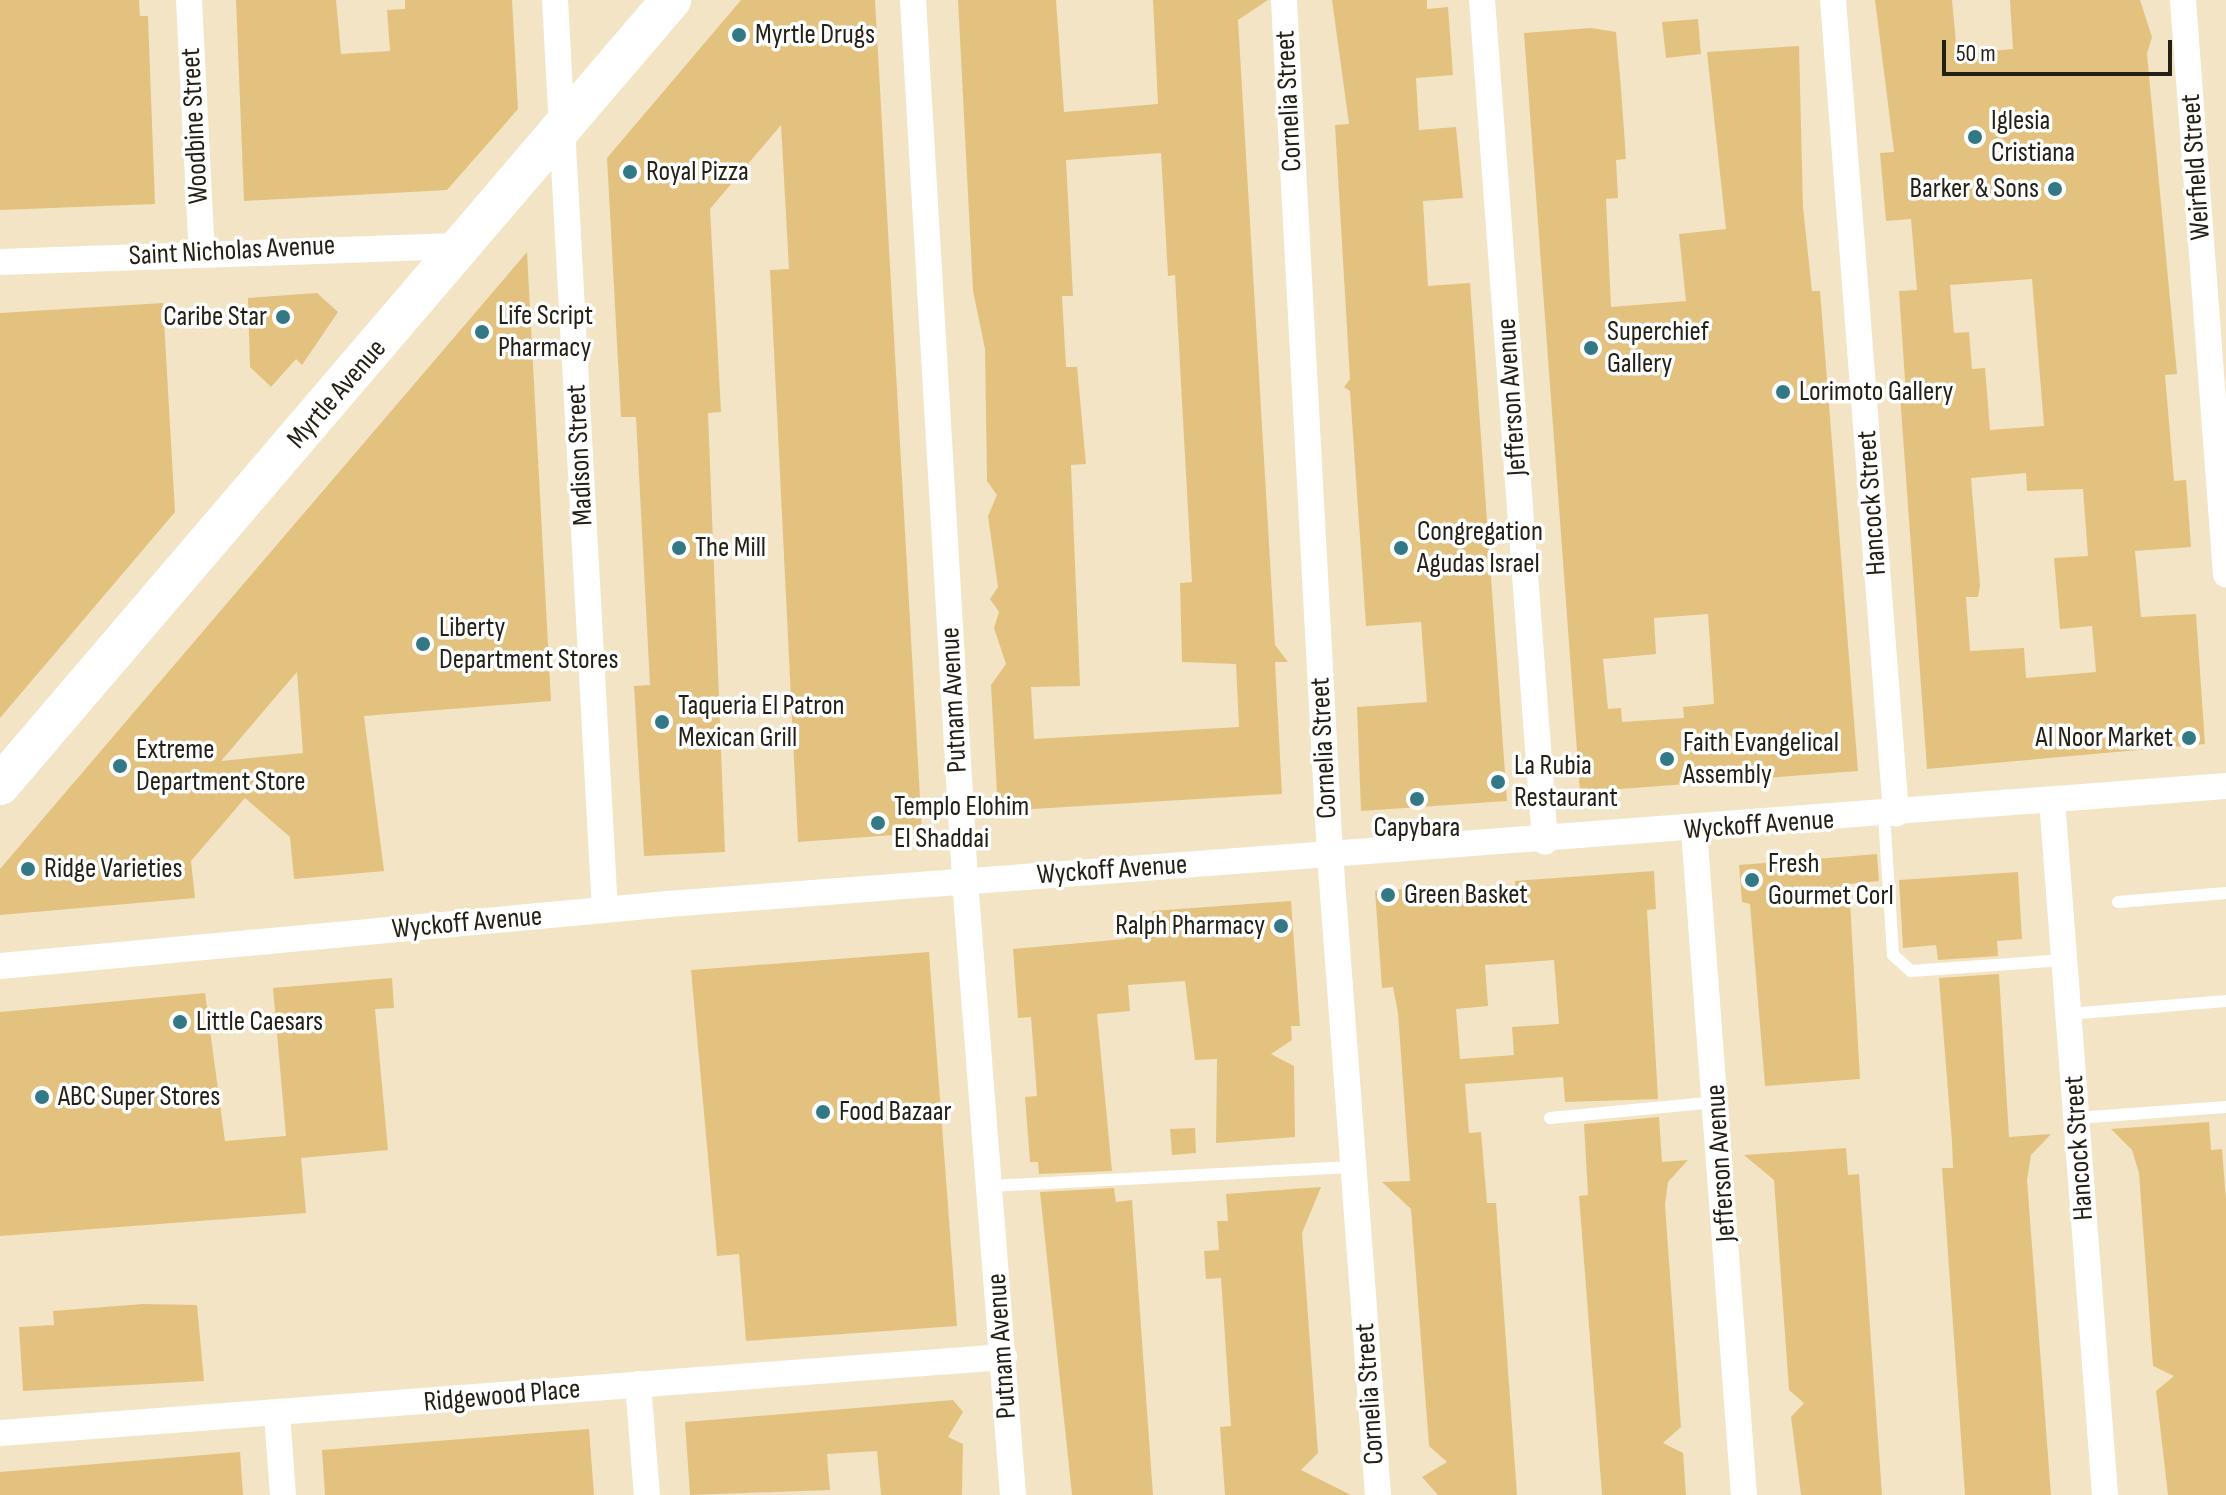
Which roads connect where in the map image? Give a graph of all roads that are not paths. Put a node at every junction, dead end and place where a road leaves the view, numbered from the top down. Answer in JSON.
{"nodes":[{"id":1,"x":189,"y":0,"type":"edge"},
{"id":2,"x":555,"y":0,"type":"edge"},
{"id":3,"x":671,"y":0,"type":"edge"},
{"id":4,"x":913,"y":0,"type":"edge"},
{"id":5,"x":1284,"y":0,"type":"edge"},
{"id":6,"x":1482,"y":0,"type":"edge"},
{"id":7,"x":1833,"y":0,"type":"edge"},
{"id":8,"x":2183,"y":0,"type":"edge"},
{"id":9,"x":563,"y":133,"type":"junction"},
{"id":10,"x":464,"y":246,"type":"junction"},
{"id":11,"x":202,"y":253,"type":"junction"},
{"id":12,"x":0,"y":262,"type":"edge"},
{"id":13,"x":2226,"y":574,"type":"edge"},
{"id":14,"x":0,"y":785,"type":"edge"},
{"id":15,"x":2226,"y":786,"type":"edge"},
{"id":16,"x":2052,"y":800,"type":"junction"},
{"id":17,"x":1890,"y":815,"type":"junction"},
{"id":18,"x":1694,"y":830,"type":"junction"},
{"id":19,"x":1545,"y":842,"type":"junction"},
{"id":20,"x":1330,"y":854,"type":"junction"},
{"id":21,"x":965,"y":881,"type":"junction"},
{"id":22,"x":2226,"y":893,"type":"edge"},
{"id":23,"x":2118,"y":902,"type":"dead end"},
{"id":24,"x":605,"y":910,"type":"junction"},
{"id":25,"x":2065,"y":960,"type":"junction"},
{"id":26,"x":0,"y":966,"type":"edge"},
{"id":27,"x":2226,"y":1001,"type":"edge"},
{"id":28,"x":2068,"y":1014,"type":"junction"},
{"id":29,"x":1717,"y":1102,"type":"junction"},
{"id":30,"x":2226,"y":1107,"type":"edge"},
{"id":31,"x":1550,"y":1118,"type":"dead end"},
{"id":32,"x":2077,"y":1118,"type":"junction"},
{"id":33,"x":1353,"y":1167,"type":"junction"},
{"id":34,"x":990,"y":1186,"type":"junction"},
{"id":35,"x":1004,"y":1357,"type":"junction"},
{"id":36,"x":638,"y":1384,"type":"junction"},
{"id":37,"x":277,"y":1414,"type":"junction"},
{"id":38,"x":0,"y":1433,"type":"edge"},
{"id":39,"x":283,"y":1495,"type":"edge"},
{"id":40,"x":647,"y":1495,"type":"edge"},
{"id":41,"x":1013,"y":1495,"type":"edge"},
{"id":42,"x":1378,"y":1495,"type":"edge"},
{"id":43,"x":1744,"y":1495,"type":"edge"},
{"id":44,"x":2105,"y":1495,"type":"edge"}],
"edges":[{"from":1,"to":11,"type":"street","name":"Woodbine Street"},
{"from":2,"to":9,"type":"street","name":"Madison Street"},
{"from":3,"to":9,"type":"main road","name":"Myrtle Avenue"},
{"from":4,"to":21,"type":"street","name":"Putnam Avenue"},
{"from":5,"to":20,"type":"street","name":"Cornelia Street"},
{"from":6,"to":19,"type":"street","name":"Jefferson Avenue"},
{"from":7,"to":17,"type":"street","name":"Hancock Street"},
{"from":8,"to":13,"type":"street","name":"Weirfield Street"},
{"from":9,"to":10,"type":"main road","name":"Myrtle Avenue"},
{"from":9,"to":24,"type":"street","name":"Madison Street"},
{"from":10,"to":11,"type":"street","name":"Saint Nicholas Avenue"},
{"from":10,"to":14,"type":"main road","name":"Myrtle Avenue"},
{"from":11,"to":12,"type":"street","name":"Saint Nicholas Avenue"},
{"from":15,"to":16,"type":"street","name":"Wyckoff Avenue"},
{"from":16,"to":17,"type":"street","name":"Wyckoff Avenue"},
{"from":16,"to":25,"type":"street","name":"Hancock Street"},
{"from":17,"to":18,"type":"street","name":"Wyckoff Avenue"},
{"from":17,"to":25,"type":"lane"},
{"from":18,"to":19,"type":"street","name":"Wyckoff Avenue"},
{"from":18,"to":29,"type":"street","name":"Jefferson Avenue"},
{"from":19,"to":20,"type":"street","name":"Wyckoff Avenue"},
{"from":20,"to":21,"type":"street","name":"Wyckoff Avenue"},
{"from":20,"to":33,"type":"street","name":"Cornelia Street"},
{"from":21,"to":24,"type":"street","name":"Wyckoff Avenue"},
{"from":21,"to":34,"type":"street","name":"Putnam Avenue"},
{"from":22,"to":23,"type":"lane"},
{"from":24,"to":26,"type":"street","name":"Wyckoff Avenue"},
{"from":25,"to":28,"type":"street","name":"Hancock Street"},
{"from":27,"to":28,"type":"lane"},
{"from":28,"to":32,"type":"street","name":"Hancock Street"},
{"from":29,"to":31,"type":"lane"},
{"from":29,"to":43,"type":"street","name":"Jefferson Avenue"},
{"from":30,"to":32,"type":"lane"},
{"from":32,"to":44,"type":"street","name":"Hancock Street"},
{"from":33,"to":34,"type":"lane"},
{"from":33,"to":42,"type":"street","name":"Cornelia Street"},
{"from":34,"to":35,"type":"street","name":"Putnam Avenue"},
{"from":35,"to":36,"type":"street","name":"Ridgewood Place"},
{"from":35,"to":41,"type":"street","name":"Putnam Avenue"},
{"from":36,"to":37,"type":"street","name":"Ridgewood Place"},
{"from":36,"to":40,"type":"street"},
{"from":37,"to":38,"type":"street","name":"Ridgewood Place"},
{"from":37,"to":39,"type":"street"}]}
